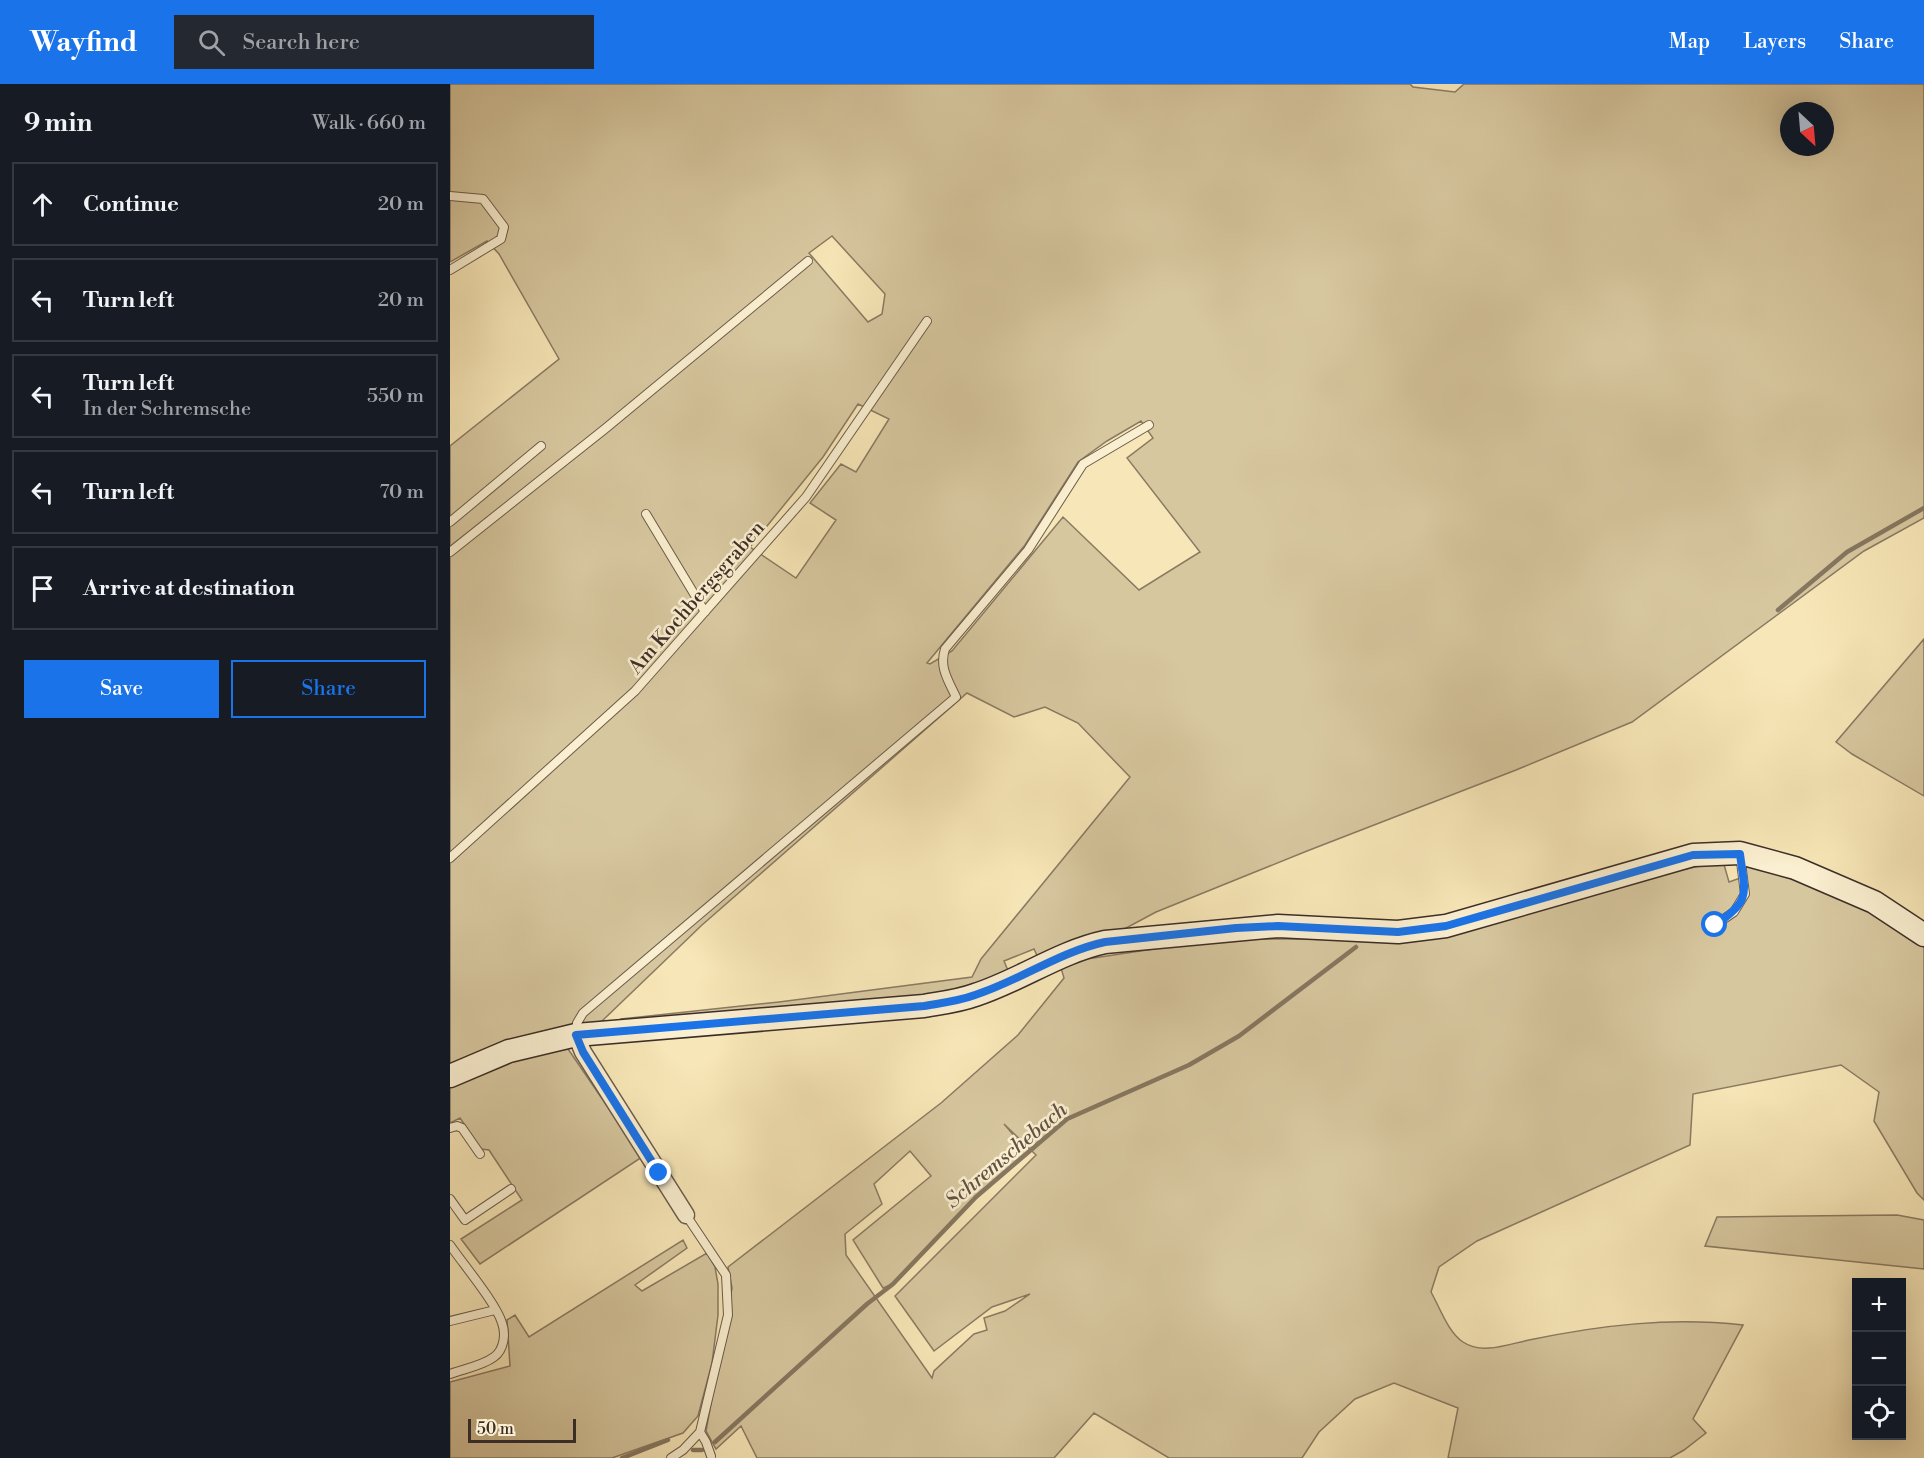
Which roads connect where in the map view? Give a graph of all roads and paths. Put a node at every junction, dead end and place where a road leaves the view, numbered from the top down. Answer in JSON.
{"nodes":[{"id":1,"x":450,"y":196,"type":"edge"},
{"id":2,"x":808,"y":261,"type":"dead end"},
{"id":3,"x":450,"y":270,"type":"edge"},
{"id":4,"x":927,"y":321,"type":"dead end"},
{"id":5,"x":1149,"y":425,"type":"dead end"},
{"id":6,"x":541,"y":446,"type":"dead end"},
{"id":7,"x":646,"y":514,"type":"dead end"},
{"id":8,"x":450,"y":522,"type":"edge"},
{"id":9,"x":450,"y":552,"type":"edge"},
{"id":10,"x":705,"y":612,"type":"junction"},
{"id":11,"x":1740,"y":854,"type":"junction"},
{"id":12,"x":450,"y":858,"type":"edge"},
{"id":13,"x":1715,"y":925,"type":"dead end"},
{"id":14,"x":1924,"y":935,"type":"edge"},
{"id":15,"x":576,"y":1035,"type":"junction"},
{"id":16,"x":450,"y":1076,"type":"edge"},
{"id":17,"x":450,"y":1128,"type":"edge"},
{"id":18,"x":480,"y":1154,"type":"dead end"},
{"id":19,"x":511,"y":1189,"type":"dead end"},
{"id":20,"x":450,"y":1199,"type":"edge"},
{"id":21,"x":686,"y":1215,"type":"joint"},
{"id":22,"x":450,"y":1245,"type":"edge"},
{"id":23,"x":495,"y":1310,"type":"junction"},
{"id":24,"x":450,"y":1321,"type":"edge"},
{"id":25,"x":450,"y":1374,"type":"edge"},
{"id":26,"x":700,"y":1432,"type":"junction"},
{"id":27,"x":711,"y":1456,"type":"dead end"},
{"id":28,"x":671,"y":1458,"type":"edge"}],
"edges":[{"from":1,"to":3,"type":"lane"},
{"from":2,"to":9,"type":"lane"},
{"from":4,"to":10,"type":"lane","name":"Am Kochbergsgraben"},
{"from":5,"to":15,"type":"lane"},
{"from":6,"to":8,"type":"lane"},
{"from":7,"to":10,"type":"lane"},
{"from":10,"to":12,"type":"lane","name":"Am Kochbergsgraben"},
{"from":11,"to":13,"type":"lane"},
{"from":11,"to":14,"type":"street"},
{"from":11,"to":15,"type":"street"},
{"from":15,"to":16,"type":"street"},
{"from":15,"to":21,"type":"street"},
{"from":17,"to":18,"type":"lane"},
{"from":19,"to":20,"type":"lane"},
{"from":21,"to":26,"type":"lane"},
{"from":22,"to":23,"type":"lane"},
{"from":23,"to":24,"type":"lane"},
{"from":23,"to":25,"type":"lane"},
{"from":26,"to":27,"type":"lane"},
{"from":26,"to":28,"type":"lane"}]}
